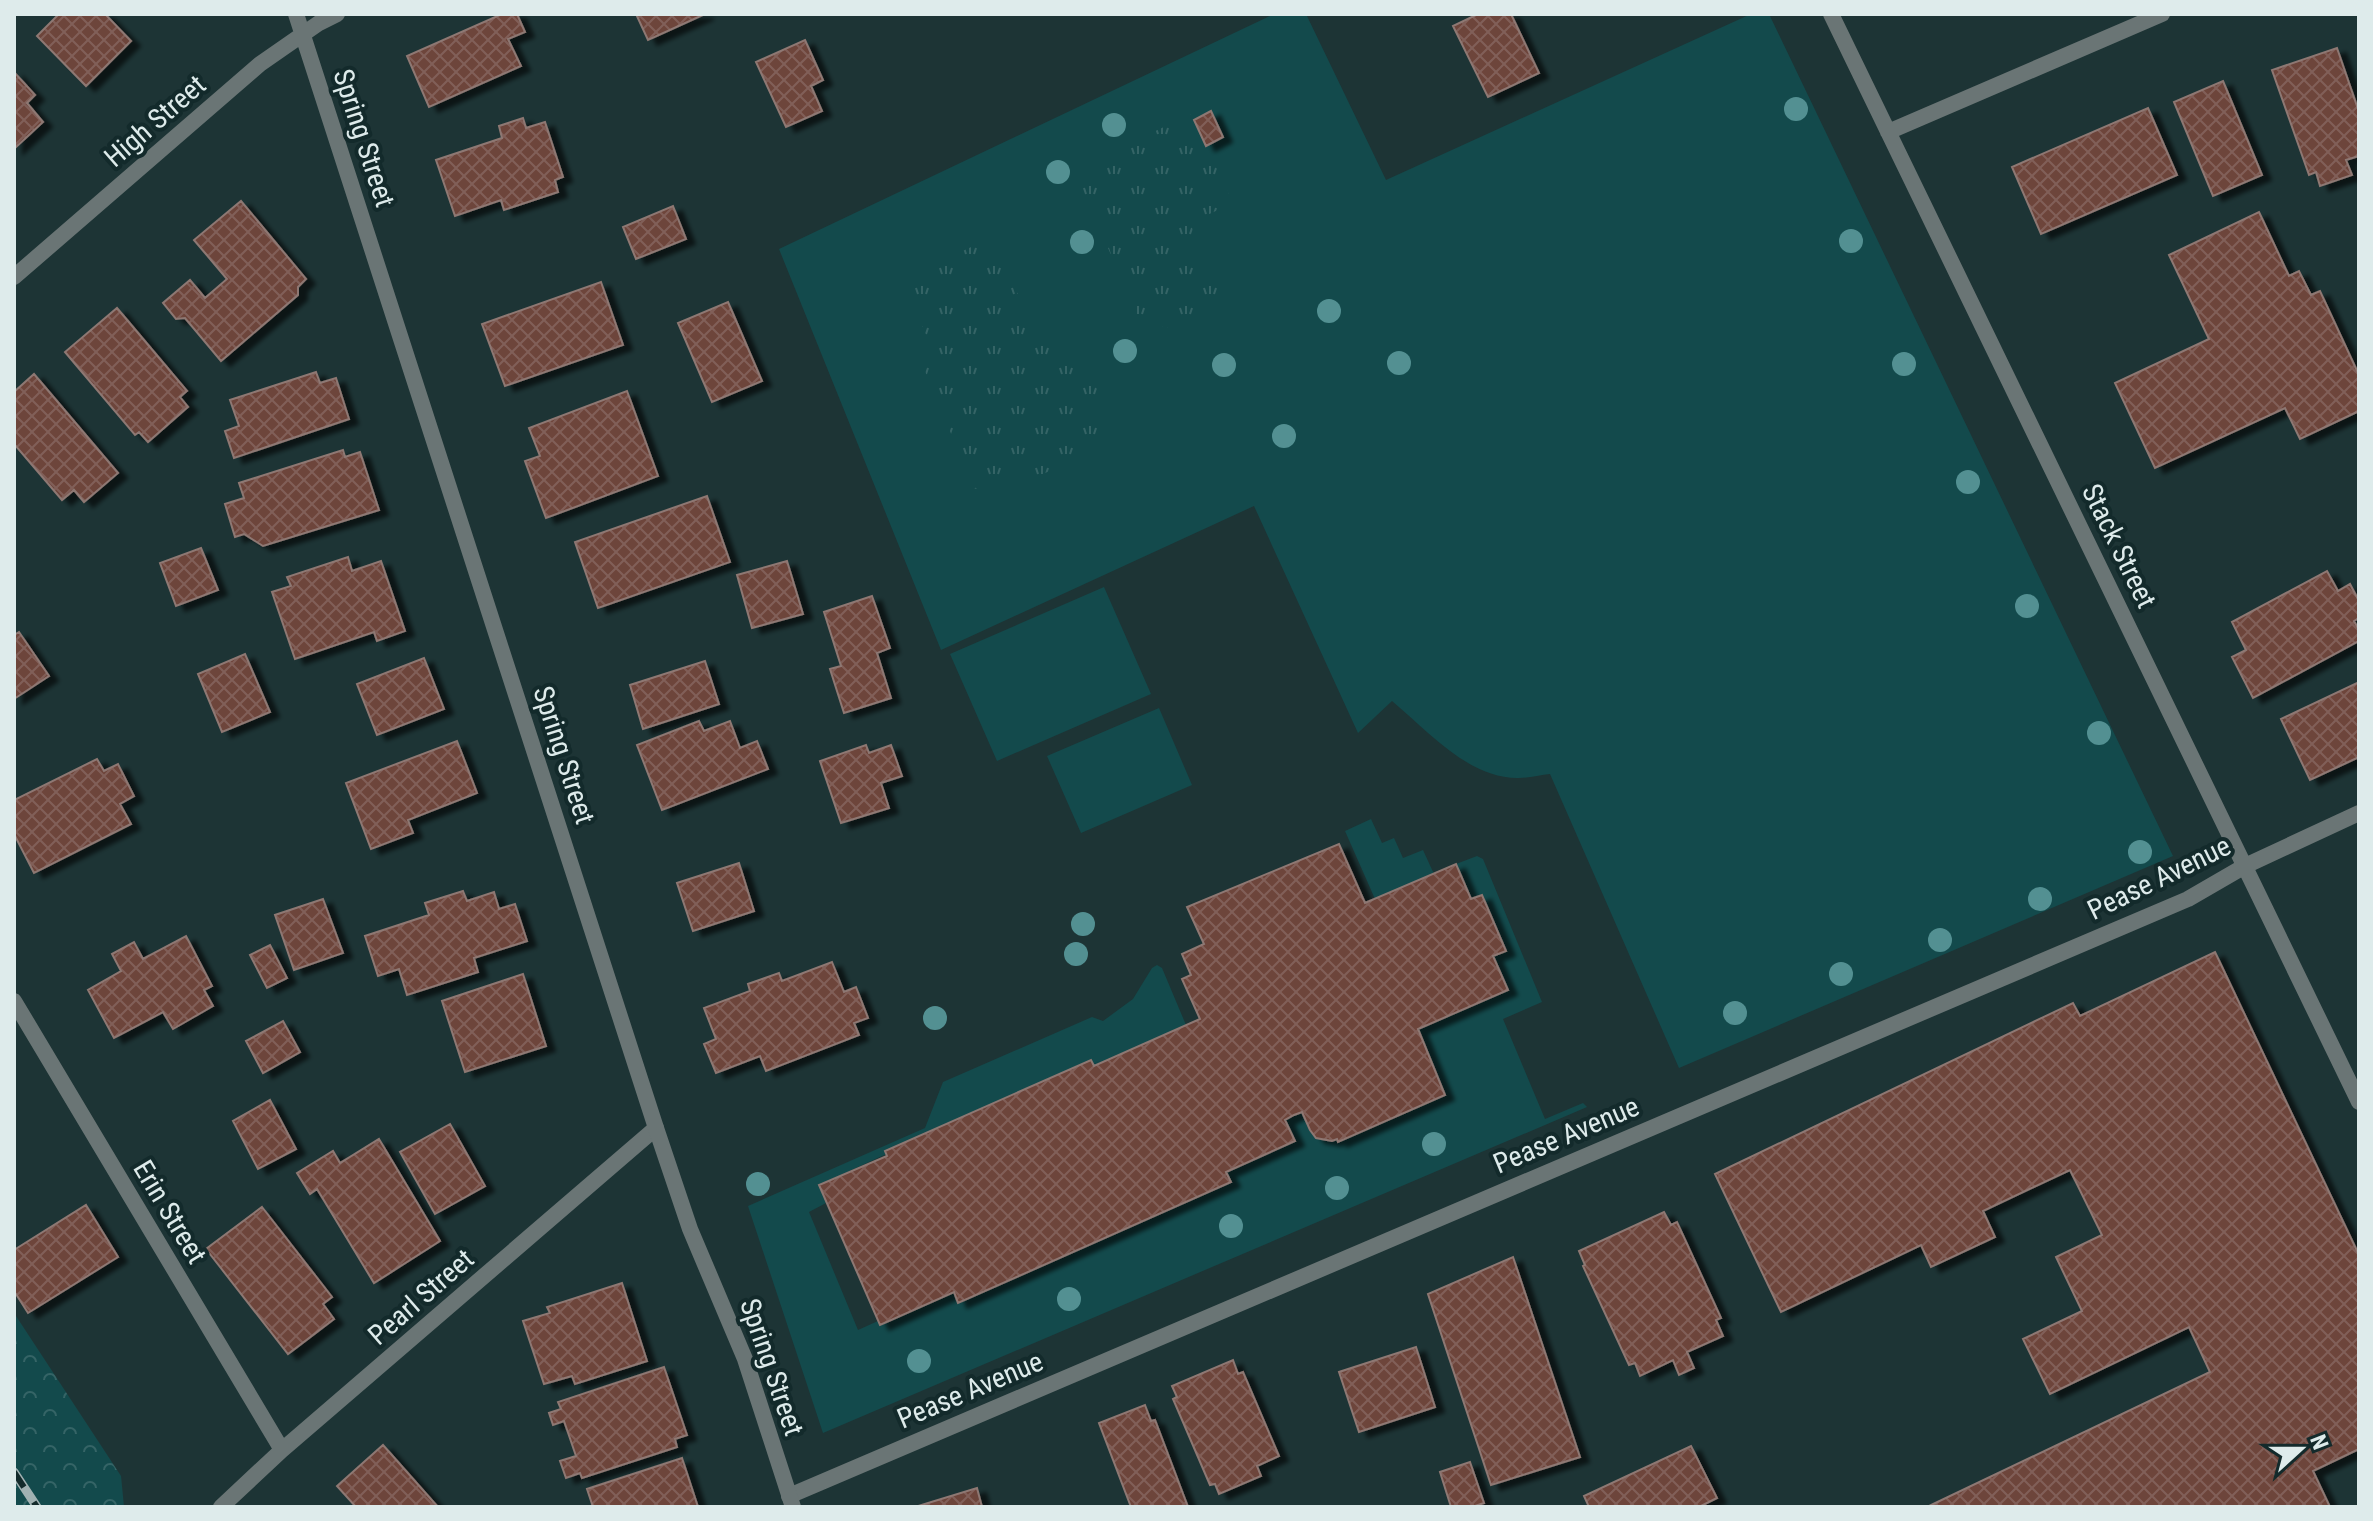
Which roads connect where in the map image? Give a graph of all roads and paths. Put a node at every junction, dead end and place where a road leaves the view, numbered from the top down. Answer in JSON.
{"nodes":[{"id":1,"x":296,"y":14,"type":"edge"},
{"id":2,"x":337,"y":14,"type":"edge"},
{"id":3,"x":1831,"y":14,"type":"edge"},
{"id":4,"x":2162,"y":14,"type":"edge"},
{"id":5,"x":303,"y":35,"type":"junction"},
{"id":6,"x":1888,"y":132,"type":"junction"},
{"id":7,"x":14,"y":277,"type":"edge"},
{"id":8,"x":2359,"y":813,"type":"edge"},
{"id":9,"x":2245,"y":866,"type":"junction"},
{"id":10,"x":14,"y":1001,"type":"edge"},
{"id":11,"x":2359,"y":1102,"type":"edge"},
{"id":12,"x":656,"y":1128,"type":"junction"},
{"id":13,"x":282,"y":1450,"type":"junction"},
{"id":14,"x":791,"y":1501,"type":"edge"},
{"id":15,"x":221,"y":1507,"type":"edge"}],
"edges":[{"from":1,"to":5,"type":"street","name":"Spring Street"},
{"from":2,"to":5,"type":"street","name":"High Street"},
{"from":3,"to":6,"type":"street","name":"Stack Street"},
{"from":4,"to":6,"type":"street"},
{"from":5,"to":7,"type":"street","name":"High Street"},
{"from":5,"to":12,"type":"street","name":"Spring Street"},
{"from":6,"to":9,"type":"street","name":"Stack Street"},
{"from":8,"to":9,"type":"street","name":"Pease Avenue"},
{"from":9,"to":11,"type":"street","name":"Stack Street"},
{"from":9,"to":14,"type":"street","name":"Pease Avenue"},
{"from":10,"to":13,"type":"street","name":"Erin Street"},
{"from":12,"to":13,"type":"street","name":"Pearl Street"},
{"from":12,"to":14,"type":"street","name":"Spring Street"},
{"from":13,"to":15,"type":"street","name":"Pearl Street"}]}
